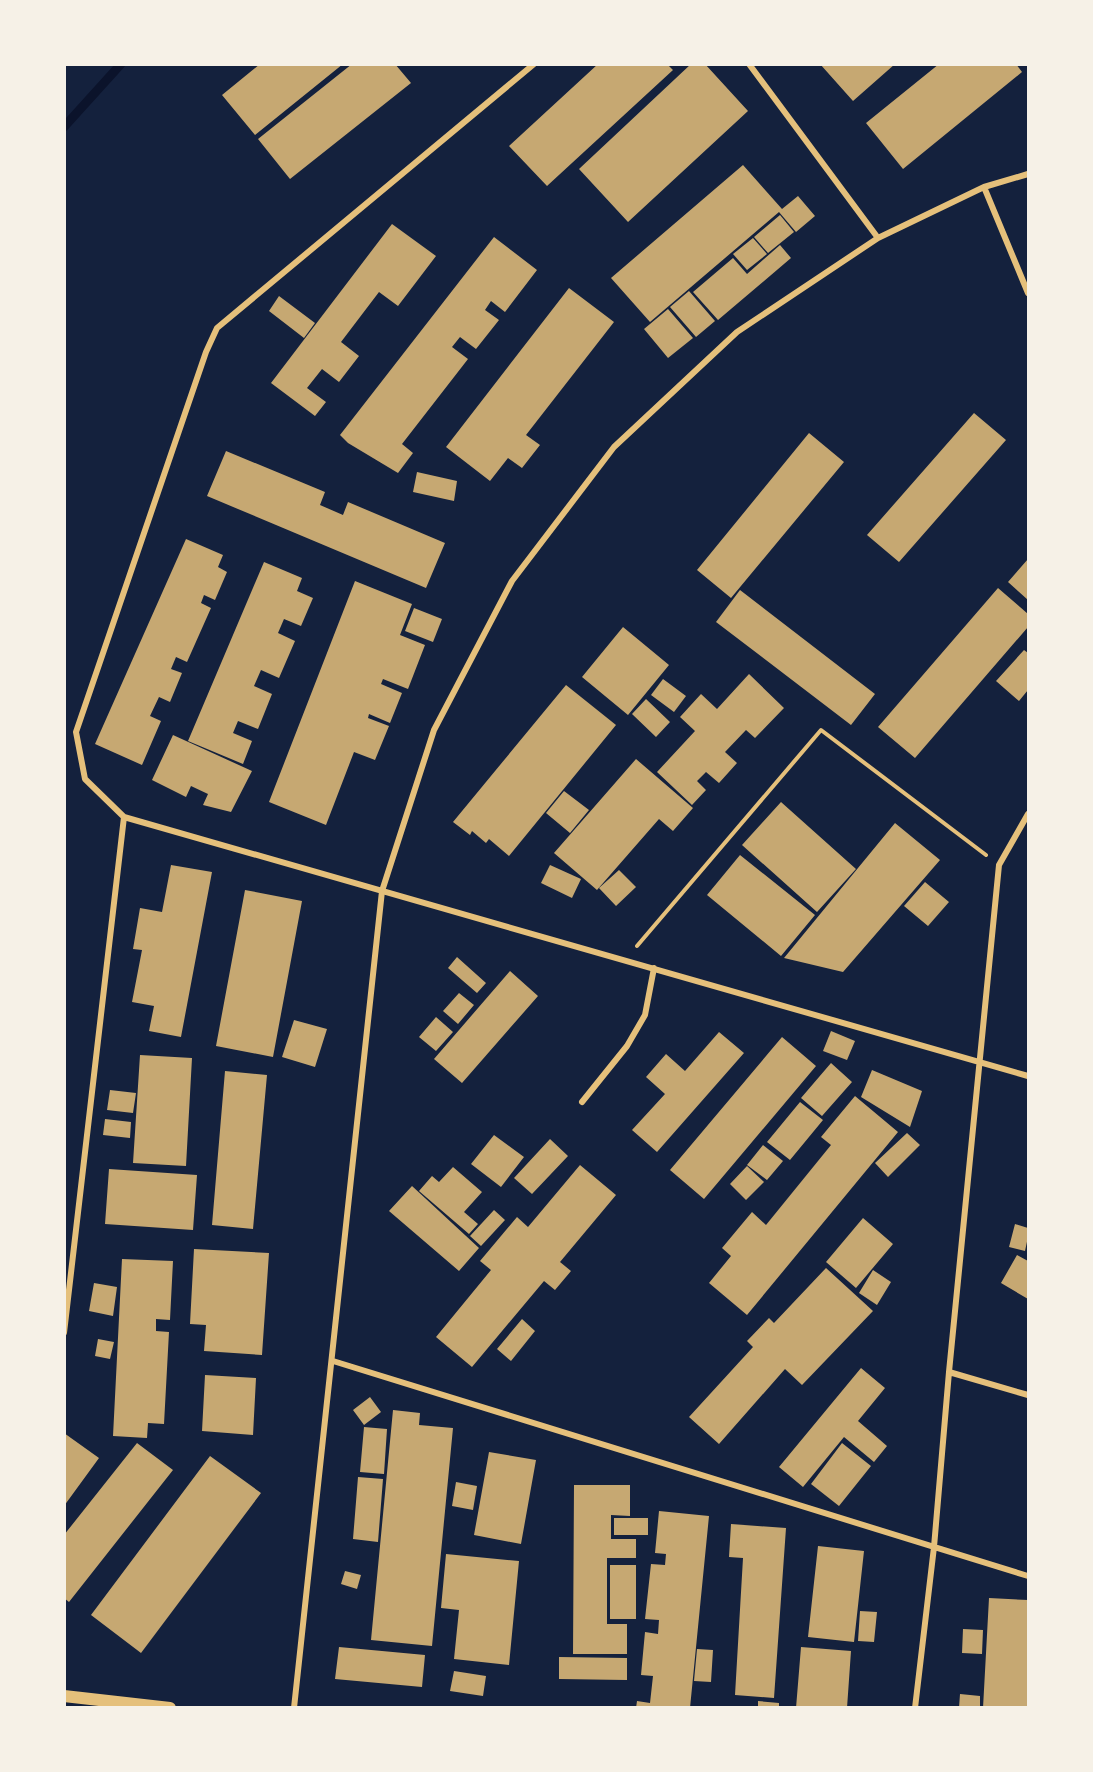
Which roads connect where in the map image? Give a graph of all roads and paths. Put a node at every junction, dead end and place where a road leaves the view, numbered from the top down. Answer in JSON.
{"nodes":[{"id":1,"x":534,"y":64,"type":"edge"},
{"id":2,"x":749,"y":64,"type":"edge"},
{"id":3,"x":1029,"y":174,"type":"edge"},
{"id":4,"x":984,"y":187,"type":"junction"},
{"id":5,"x":878,"y":238,"type":"junction"},
{"id":6,"x":1029,"y":293,"type":"edge"},
{"id":7,"x":1029,"y":814,"type":"edge"},
{"id":8,"x":124,"y":818,"type":"junction"},
{"id":9,"x":999,"y":865,"type":"junction"},
{"id":10,"x":382,"y":891,"type":"junction"},
{"id":11,"x":625,"y":960,"type":"junction"},
{"id":12,"x":654,"y":968,"type":"junction"},
{"id":13,"x":979,"y":1062,"type":"junction"},
{"id":14,"x":1029,"y":1076,"type":"edge"},
{"id":15,"x":582,"y":1102,"type":"dead end"},
{"id":16,"x":64,"y":1333,"type":"edge"},
{"id":17,"x":333,"y":1361,"type":"junction"},
{"id":18,"x":949,"y":1371,"type":"junction"},
{"id":19,"x":1029,"y":1395,"type":"edge"},
{"id":20,"x":934,"y":1546,"type":"junction"},
{"id":21,"x":1029,"y":1576,"type":"edge"},
{"id":22,"x":64,"y":1696,"type":"edge"},
{"id":23,"x":170,"y":1707,"type":"edge"},
{"id":24,"x":294,"y":1707,"type":"edge"},
{"id":25,"x":915,"y":1707,"type":"edge"}],
"edges":[{"from":1,"to":8,"type":"street"},
{"from":2,"to":5,"type":"street"},
{"from":3,"to":4,"type":"street"},
{"from":4,"to":5,"type":"street"},
{"from":4,"to":6,"type":"street"},
{"from":5,"to":10,"type":"street"},
{"from":7,"to":9,"type":"street"},
{"from":8,"to":10,"type":"street"},
{"from":8,"to":16,"type":"street"},
{"from":9,"to":11,"type":"path"},
{"from":9,"to":13,"type":"street"},
{"from":10,"to":11,"type":"street"},
{"from":10,"to":17,"type":"street"},
{"from":11,"to":12,"type":"street"},
{"from":12,"to":13,"type":"street"},
{"from":12,"to":15,"type":"street"},
{"from":13,"to":14,"type":"street"},
{"from":13,"to":18,"type":"street"},
{"from":17,"to":20,"type":"street"},
{"from":17,"to":24,"type":"street"},
{"from":18,"to":19,"type":"street"},
{"from":18,"to":20,"type":"street"},
{"from":20,"to":21,"type":"street"},
{"from":20,"to":25,"type":"street"},
{"from":22,"to":23,"type":"main road"}]}
